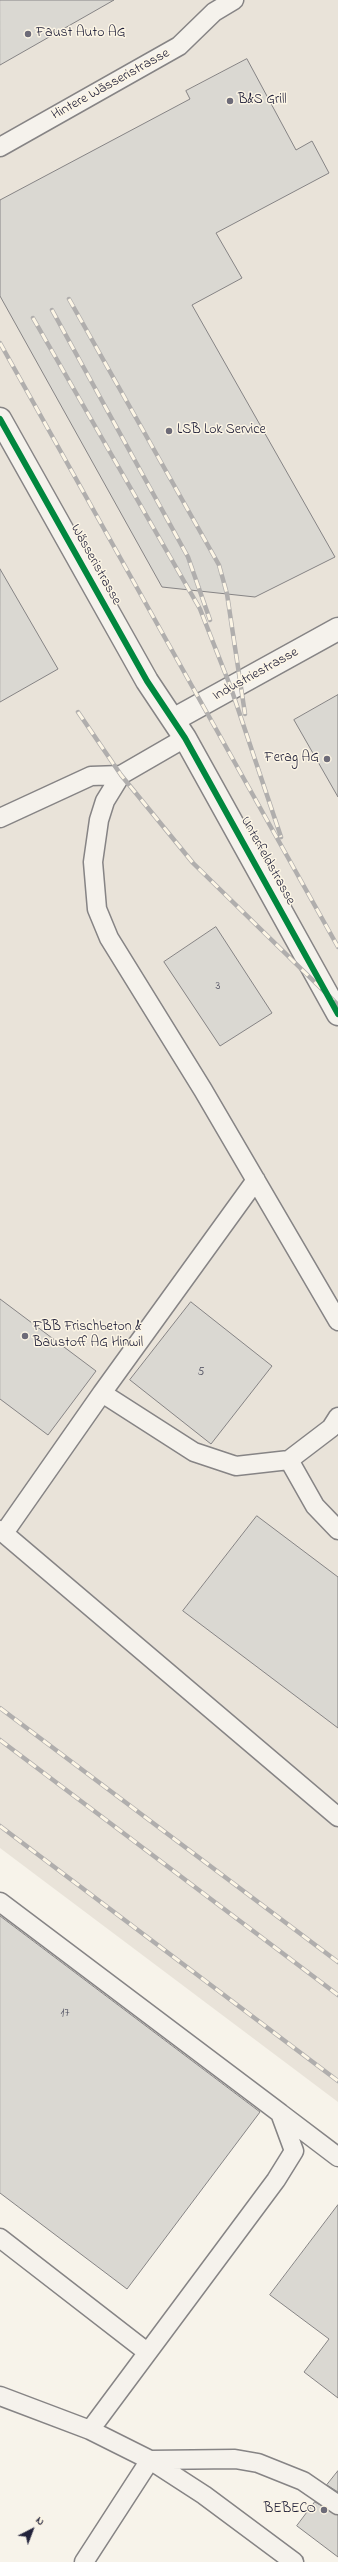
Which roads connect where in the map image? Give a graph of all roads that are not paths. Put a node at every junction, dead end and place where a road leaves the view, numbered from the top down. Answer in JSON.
{"nodes":[{"id":1,"x":234,"y":0,"type":"edge"},
{"id":2,"x":211,"y":6,"type":"edge"},
{"id":3,"x":0,"y":147,"type":"edge"},
{"id":4,"x":0,"y":419,"type":"edge"},
{"id":5,"x":338,"y":629,"type":"edge"},
{"id":6,"x":173,"y":720,"type":"junction"},
{"id":7,"x":185,"y":738,"type":"junction"},
{"id":8,"x":121,"y":775,"type":"junction"},
{"id":9,"x":0,"y":818,"type":"edge"},
{"id":10,"x":338,"y":1014,"type":"edge"},
{"id":11,"x":256,"y":1180,"type":"junction"},
{"id":12,"x":338,"y":1321,"type":"edge"},
{"id":13,"x":102,"y":1393,"type":"junction"},
{"id":14,"x":338,"y":1417,"type":"edge"},
{"id":15,"x":288,"y":1460,"type":"junction"},
{"id":16,"x":338,"y":1530,"type":"edge"},
{"id":17,"x":2,"y":1532,"type":"edge"},
{"id":18,"x":338,"y":1817,"type":"edge"},
{"id":19,"x":0,"y":1902,"type":"edge"},
{"id":20,"x":280,"y":2113,"type":"junction"},
{"id":21,"x":338,"y":2157,"type":"edge"},
{"id":22,"x":0,"y":2238,"type":"edge"},
{"id":23,"x":148,"y":2352,"type":"junction"},
{"id":24,"x":0,"y":2396,"type":"edge"},
{"id":25,"x":90,"y":2430,"type":"junction"},
{"id":26,"x":150,"y":2460,"type":"junction"},
{"id":27,"x":338,"y":2505,"type":"edge"},
{"id":28,"x":84,"y":2562,"type":"edge"},
{"id":29,"x":294,"y":2562,"type":"edge"}],
"edges":[{"from":1,"to":2,"type":"lane","name":"Hintere Wässeristrasse"},
{"from":2,"to":3,"type":"lane","name":"Hintere Wässeristrasse"},
{"from":4,"to":6,"type":"street","name":"Wässeristrasse"},
{"from":5,"to":6,"type":"street","name":"Industriestrasse"},
{"from":6,"to":7,"type":"street","name":"Unterfeldstrasse"},
{"from":7,"to":8,"type":"lane"},
{"from":7,"to":10,"type":"street","name":"Unterfeldstrasse"},
{"from":8,"to":9,"type":"lane"},
{"from":8,"to":11,"type":"lane"},
{"from":11,"to":12,"type":"lane"},
{"from":11,"to":13,"type":"lane"},
{"from":13,"to":15,"type":"lane"},
{"from":13,"to":17,"type":"lane"},
{"from":14,"to":15,"type":"lane"},
{"from":15,"to":16,"type":"lane"},
{"from":17,"to":18,"type":"lane"},
{"from":19,"to":20,"type":"lane"},
{"from":20,"to":21,"type":"lane"},
{"from":20,"to":23,"type":"lane"},
{"from":22,"to":23,"type":"lane"},
{"from":23,"to":25,"type":"lane"},
{"from":24,"to":25,"type":"lane"},
{"from":25,"to":26,"type":"lane"},
{"from":26,"to":27,"type":"lane"},
{"from":26,"to":28,"type":"lane"},
{"from":26,"to":29,"type":"lane"}]}
